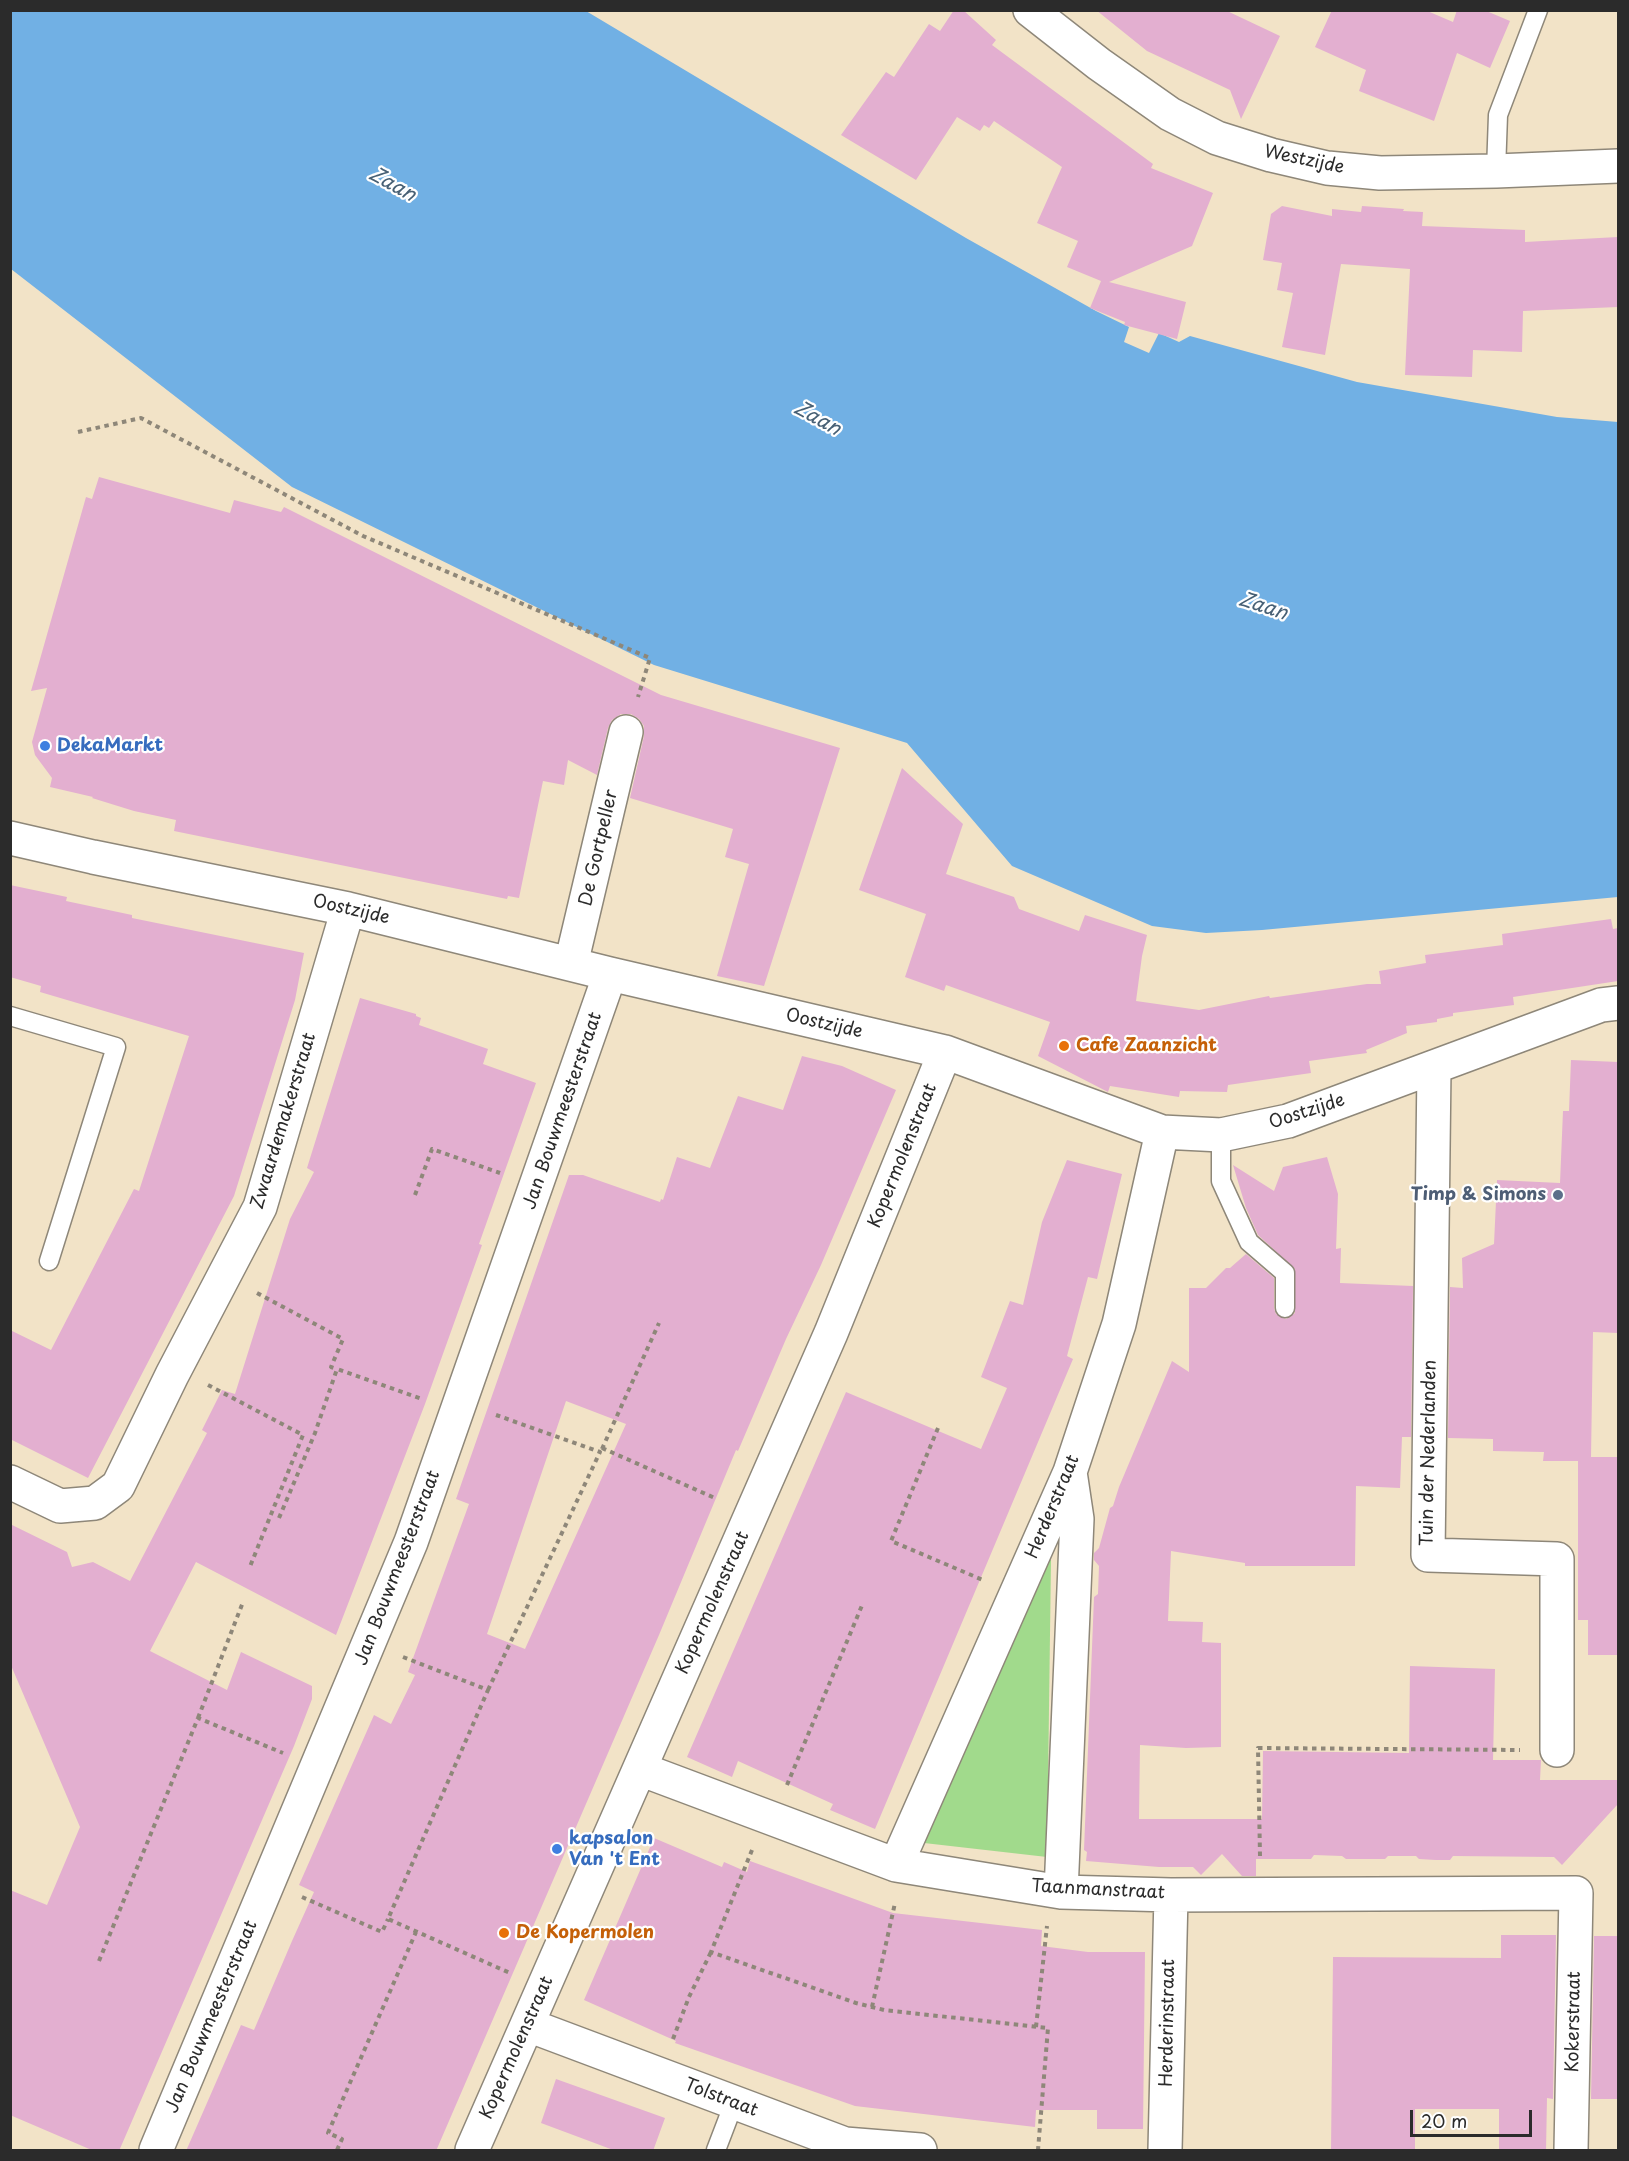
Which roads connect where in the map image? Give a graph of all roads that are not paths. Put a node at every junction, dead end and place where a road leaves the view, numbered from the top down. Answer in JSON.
{"nodes":[{"id":1,"x":1030,"y":10,"type":"edge"},
{"id":2,"x":1538,"y":10,"type":"edge"},
{"id":3,"x":1618,"y":166,"type":"edge"},
{"id":4,"x":1496,"y":171,"type":"junction"},
{"id":5,"x":626,"y":732,"type":"road end"},
{"id":6,"x":10,"y":838,"type":"edge"},
{"id":7,"x":348,"y":909,"type":"junction"},
{"id":8,"x":571,"y":964,"type":"junction"},
{"id":9,"x":610,"y":974,"type":"junction"},
{"id":10,"x":1618,"y":1003,"type":"edge"},
{"id":11,"x":10,"y":1016,"type":"edge"},
{"id":12,"x":945,"y":1052,"type":"junction"},
{"id":13,"x":1434,"y":1068,"type":"junction"},
{"id":14,"x":1162,"y":1132,"type":"junction"},
{"id":15,"x":1221,"y":1135,"type":"junction"},
{"id":16,"x":49,"y":1261,"type":"dead end"},
{"id":17,"x":1285,"y":1308,"type":"dead end"},
{"id":18,"x":1070,"y":1472,"type":"junction"},
{"id":19,"x":10,"y":1482,"type":"edge"},
{"id":20,"x":1557,"y":1750,"type":"road end"},
{"id":21,"x":640,"y":1769,"type":"junction"},
{"id":22,"x":899,"y":1866,"type":"junction"},
{"id":23,"x":1056,"y":1891,"type":"junction"},
{"id":24,"x":1576,"y":1893,"type":"joint"},
{"id":25,"x":1171,"y":1895,"type":"junction"},
{"id":26,"x":528,"y":2025,"type":"junction"},
{"id":27,"x":734,"y":2103,"type":"junction"},
{"id":28,"x":156,"y":2151,"type":"edge"},
{"id":29,"x":472,"y":2151,"type":"edge"},
{"id":30,"x":716,"y":2151,"type":"edge"},
{"id":31,"x":920,"y":2151,"type":"edge"},
{"id":32,"x":1165,"y":2151,"type":"edge"},
{"id":33,"x":1571,"y":2151,"type":"edge"}],
"edges":[{"from":1,"to":4,"type":"street","name":"Westzijde"},
{"from":2,"to":4,"type":"lane"},
{"from":3,"to":4,"type":"street","name":"Westzijde"},
{"from":5,"to":8,"type":"street","name":"De Gortpeller"},
{"from":6,"to":7,"type":"street","name":"Oostzijde"},
{"from":7,"to":8,"type":"street","name":"Oostzijde"},
{"from":7,"to":19,"type":"street","name":"Zwaardemakerstraat"},
{"from":8,"to":9,"type":"street","name":"Oostzijde"},
{"from":9,"to":12,"type":"street","name":"Oostzijde"},
{"from":9,"to":28,"type":"street","name":"Jan Bouwmeesterstraat"},
{"from":10,"to":13,"type":"street","name":"Oostzijde"},
{"from":11,"to":16,"type":"lane"},
{"from":12,"to":14,"type":"street","name":"Oostzijde"},
{"from":12,"to":21,"type":"street","name":"Kopermolenstraat"},
{"from":13,"to":15,"type":"street","name":"Oostzijde"},
{"from":13,"to":20,"type":"street","name":"Tuin der Nederlanden"},
{"from":14,"to":15,"type":"street","name":"Oostzijde"},
{"from":14,"to":18,"type":"street","name":"Herderstraat"},
{"from":15,"to":17,"type":"lane"},
{"from":18,"to":22,"type":"street","name":"Herderstraat"},
{"from":18,"to":23,"type":"street"},
{"from":21,"to":22,"type":"street","name":"Taanmanstraat"},
{"from":21,"to":26,"type":"street","name":"Kopermolenstraat"},
{"from":22,"to":23,"type":"street","name":"Taanmanstraat"},
{"from":23,"to":25,"type":"street","name":"Taanmanstraat"},
{"from":24,"to":25,"type":"street","name":"Taanmanstraat"},
{"from":24,"to":33,"type":"street","name":"Kokerstraat"},
{"from":25,"to":32,"type":"street","name":"Herderinstraat"},
{"from":26,"to":27,"type":"street","name":"Tolstraat"},
{"from":26,"to":29,"type":"street","name":"Kopermolenstraat"},
{"from":27,"to":30,"type":"lane"},
{"from":27,"to":31,"type":"street","name":"Tolstraat"}]}
